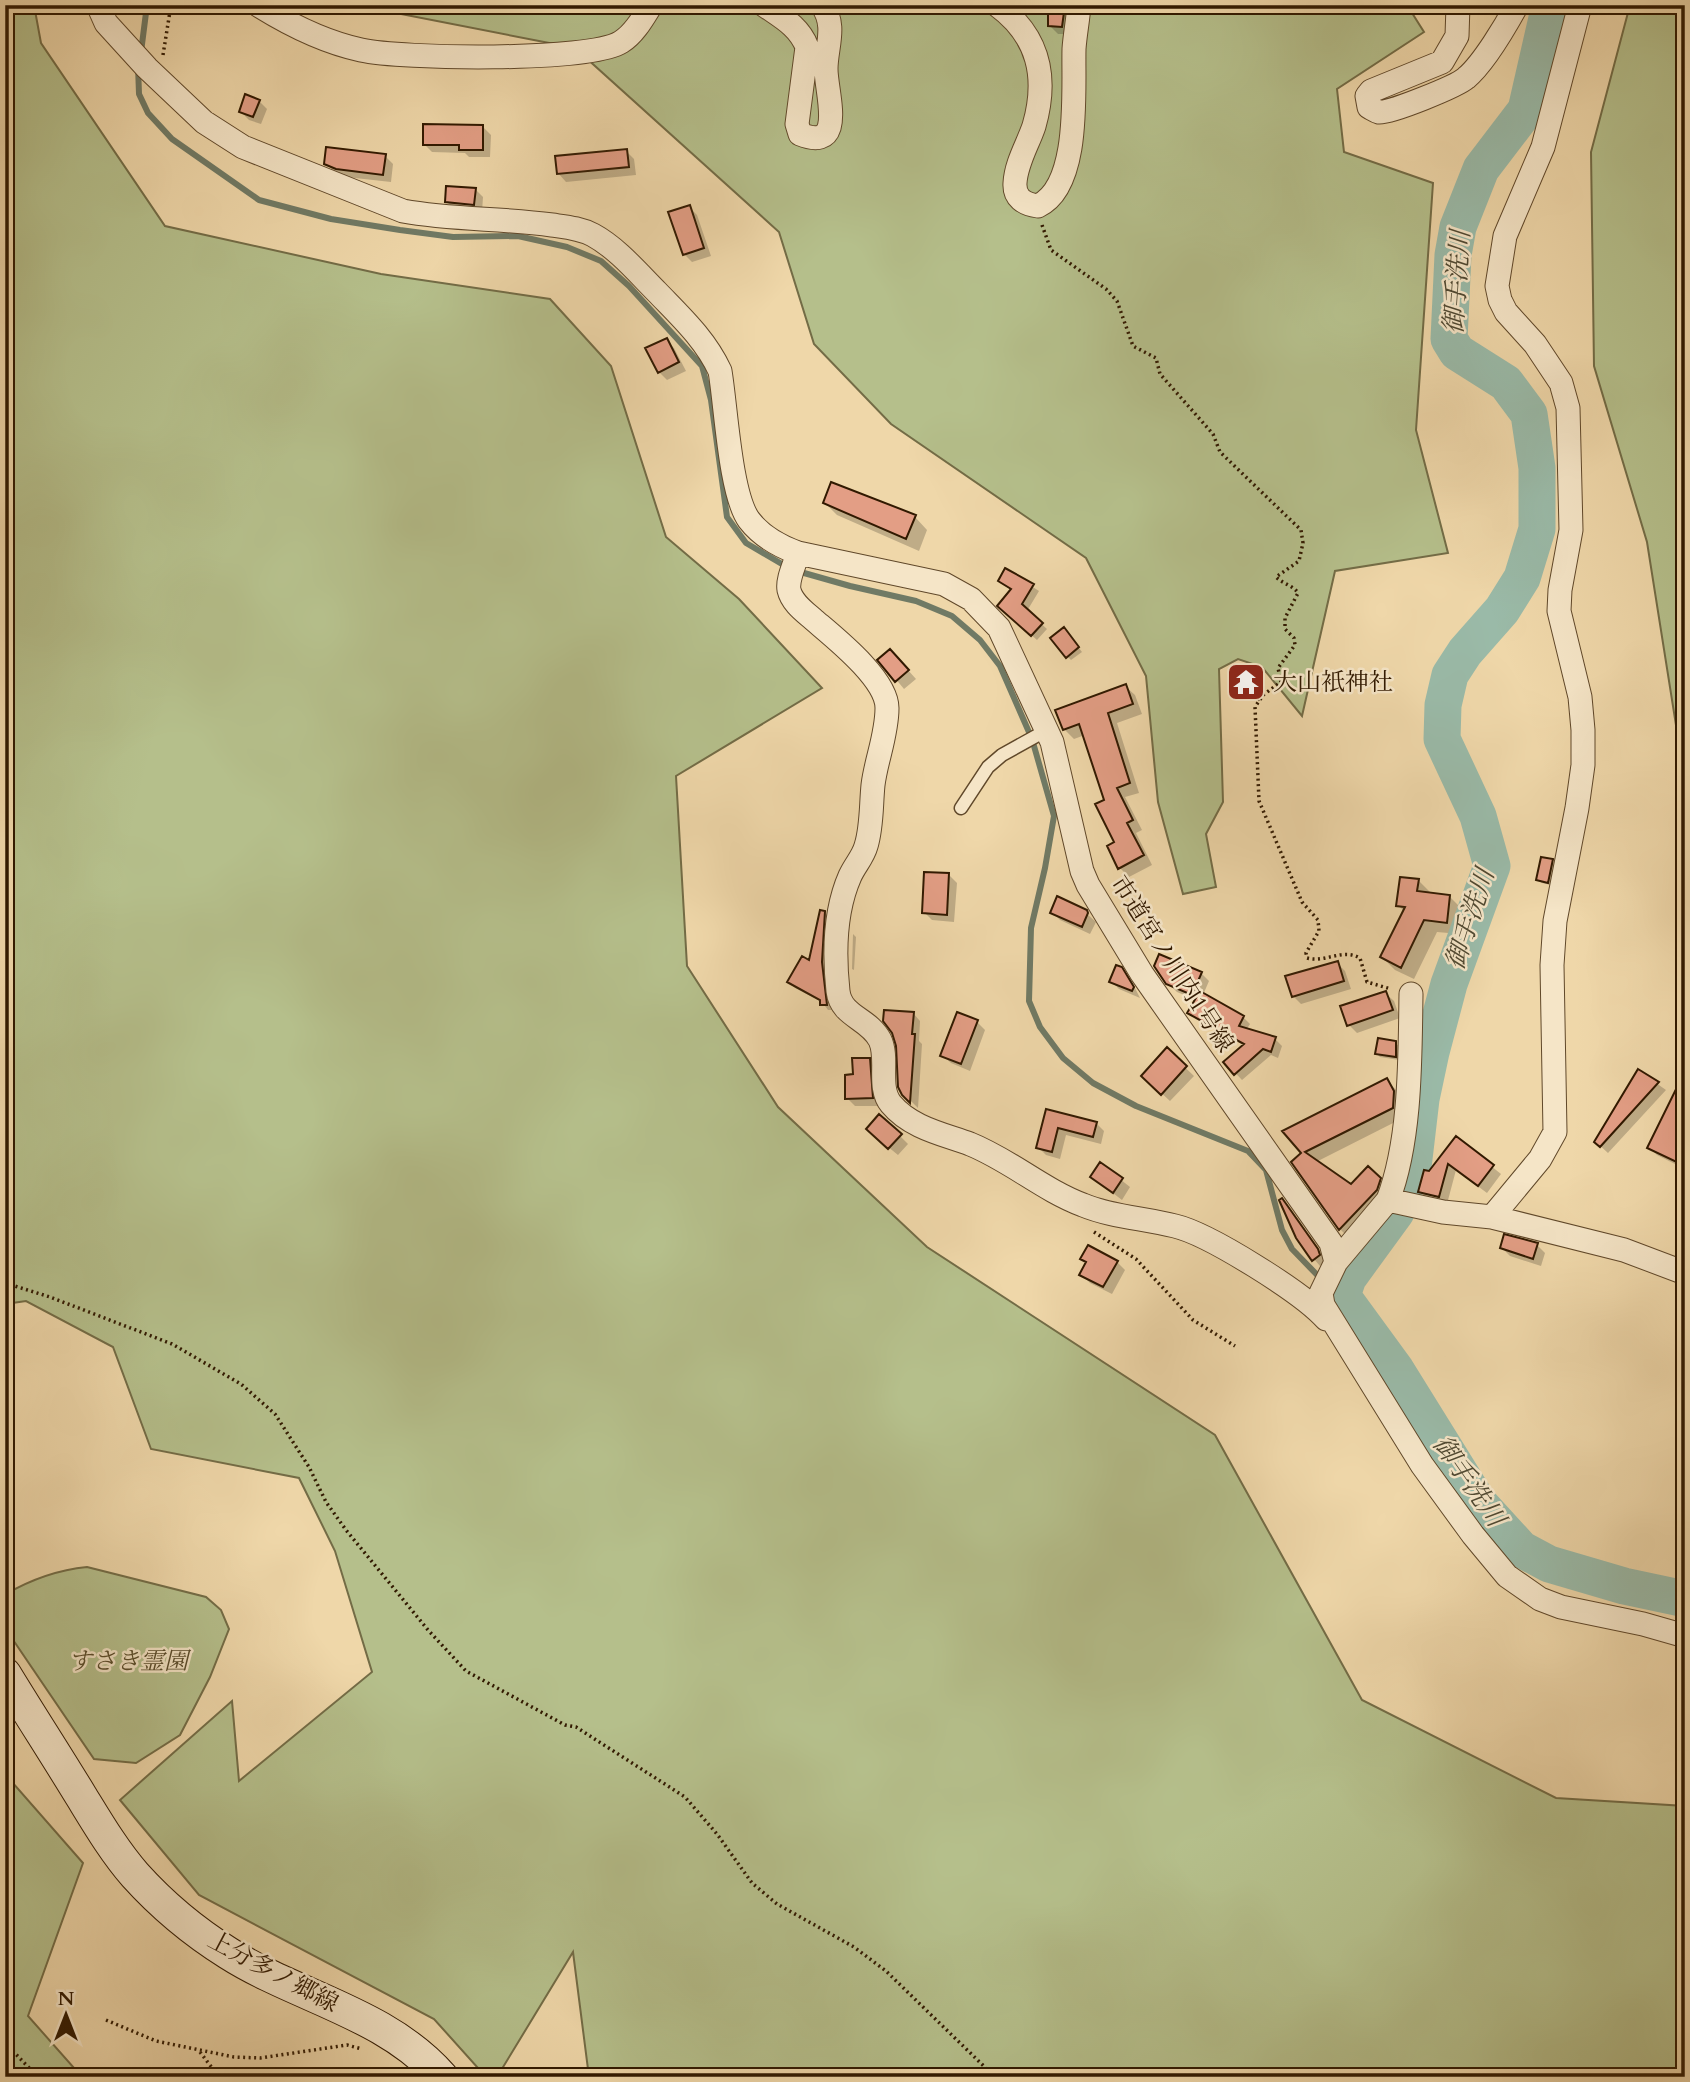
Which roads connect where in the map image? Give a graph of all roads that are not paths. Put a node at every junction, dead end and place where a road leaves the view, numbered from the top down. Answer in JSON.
{"nodes":[{"id":1,"x":97,"y":5,"type":"edge"},
{"id":2,"x":258,"y":5,"type":"edge"},
{"id":3,"x":652,"y":5,"type":"edge"},
{"id":4,"x":764,"y":5,"type":"edge"},
{"id":5,"x":822,"y":5,"type":"edge"},
{"id":6,"x":997,"y":5,"type":"edge"},
{"id":7,"x":1079,"y":5,"type":"edge"},
{"id":8,"x":1458,"y":5,"type":"edge"},
{"id":9,"x":1517,"y":5,"type":"edge"},
{"id":10,"x":1580,"y":5,"type":"edge"},
{"id":11,"x":795,"y":562,"type":"junction"},
{"id":12,"x":1043,"y":732,"type":"junction"},
{"id":13,"x":961,"y":808,"type":"dead end"},
{"id":14,"x":1411,"y":994,"type":"road end"},
{"id":15,"x":1397,"y":1201,"type":"junction"},
{"id":16,"x":1492,"y":1217,"type":"junction"},
{"id":17,"x":1330,"y":1273,"type":"junction"},
{"id":18,"x":1685,"y":1273,"type":"edge"},
{"id":19,"x":1351,"y":1348,"type":"junction"},
{"id":20,"x":1685,"y":1636,"type":"edge"},
{"id":21,"x":5,"y":1674,"type":"edge"},
{"id":22,"x":442,"y":2077,"type":"edge"}],
"edges":[{"from":1,"to":11,"type":"street","name":"市道宮ノ川内1号線"},
{"from":2,"to":3,"type":"street"},
{"from":4,"to":5,"type":"street"},
{"from":6,"to":7,"type":"street"},
{"from":8,"to":9,"type":"street"},
{"from":10,"to":16,"type":"street"},
{"from":11,"to":12,"type":"street","name":"市道宮ノ川内1号線"},
{"from":11,"to":19,"type":"street"},
{"from":12,"to":13,"type":"lane"},
{"from":12,"to":17,"type":"street","name":"市道宮ノ川内1号線"},
{"from":14,"to":15,"type":"street"},
{"from":15,"to":16,"type":"street"},
{"from":15,"to":17,"type":"street"},
{"from":16,"to":18,"type":"street"},
{"from":17,"to":19,"type":"street","name":"市道宮ノ川内1号線"},
{"from":19,"to":20,"type":"street","name":"市道宮ノ川内1号線"},
{"from":21,"to":22,"type":"main road","name":"上分多ノ郷線"}]}
